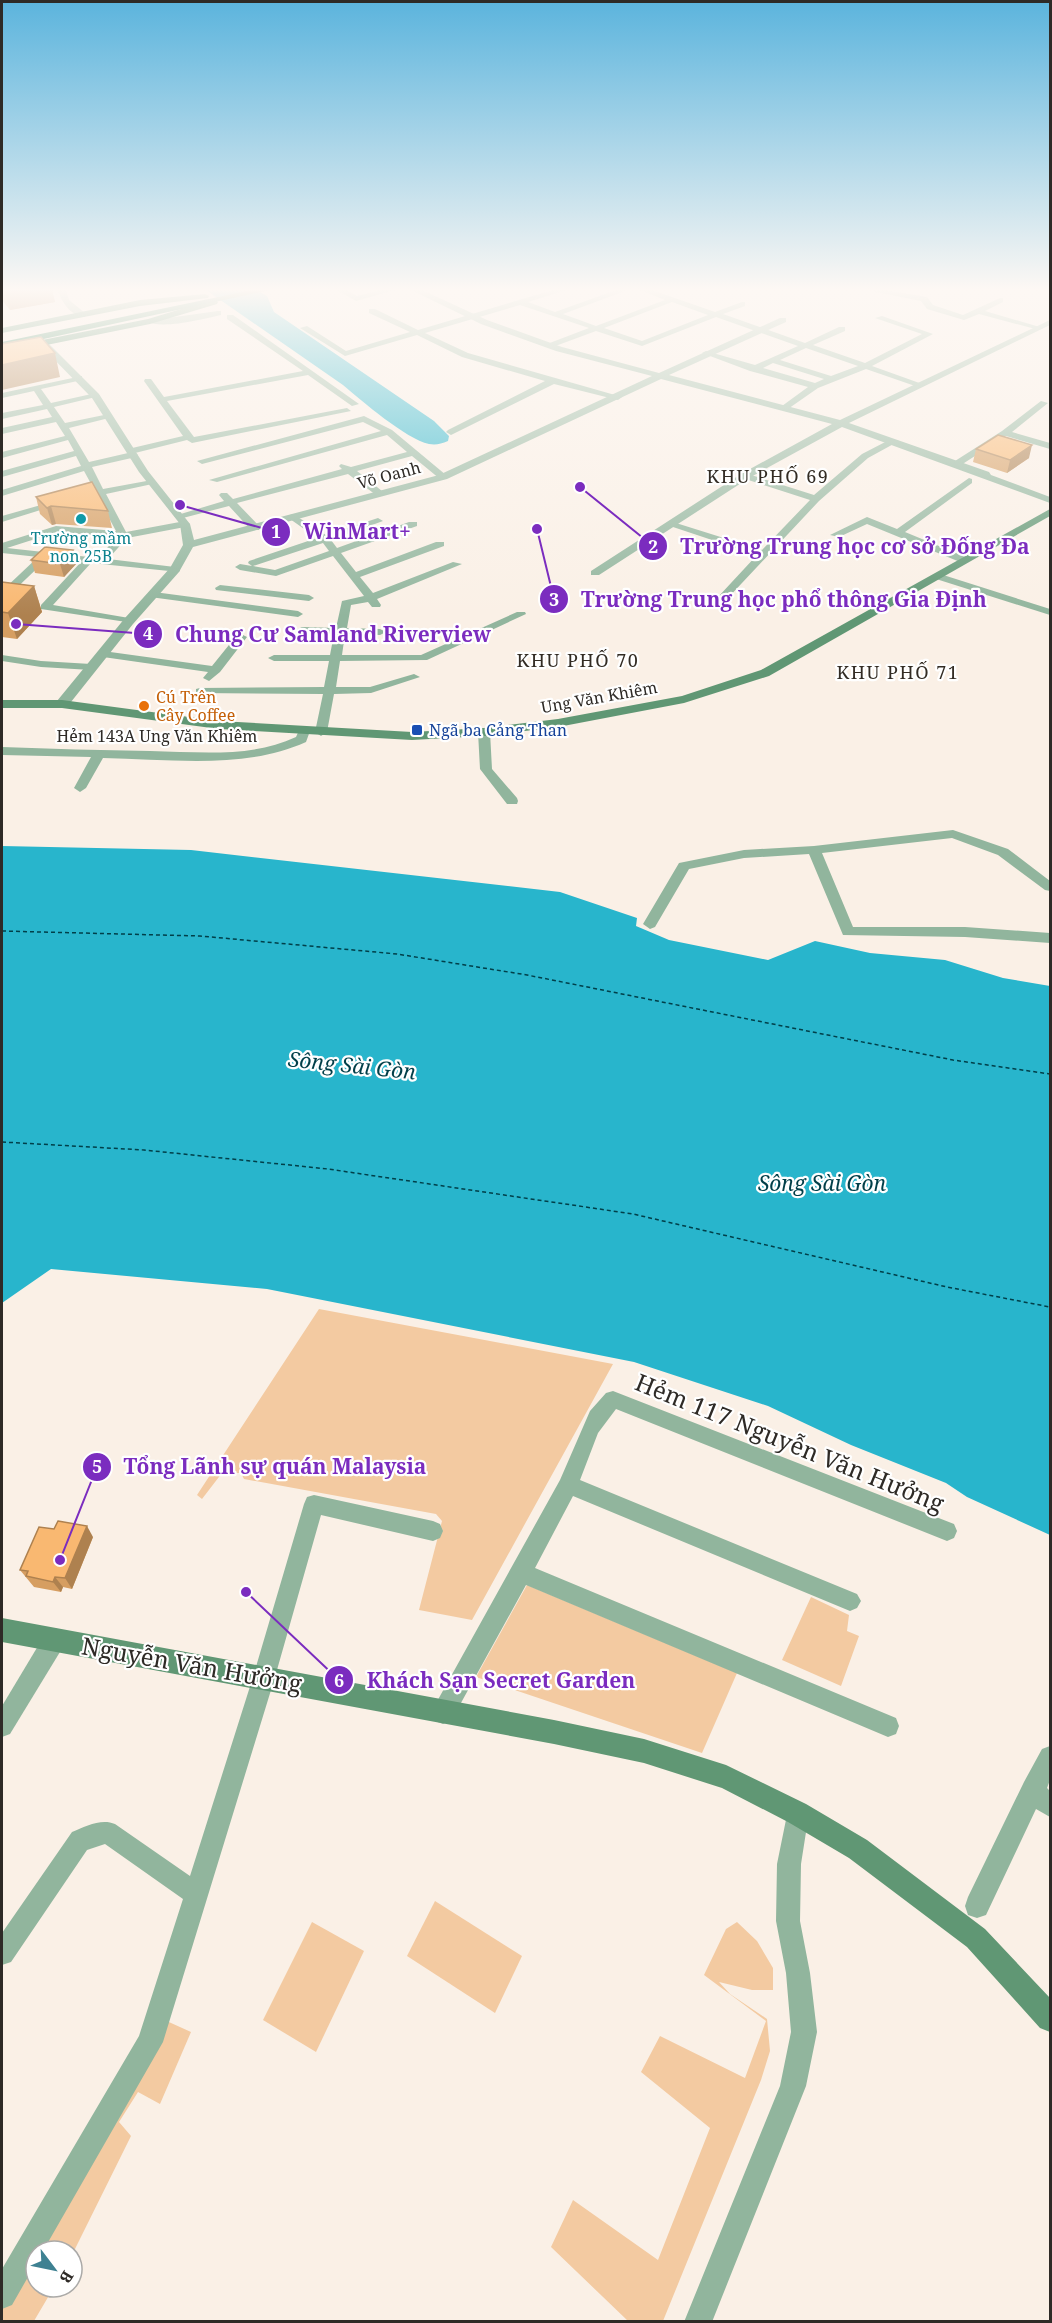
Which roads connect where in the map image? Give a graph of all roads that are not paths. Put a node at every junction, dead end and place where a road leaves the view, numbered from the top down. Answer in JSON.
{"nodes":[{"id":1,"x":43,"y":398,"type":"edge"},
{"id":2,"x":83,"y":398,"type":"edge"},
{"id":3,"x":98,"y":398,"type":"edge"},
{"id":4,"x":169,"y":398,"type":"edge"},
{"id":5,"x":334,"y":398,"type":"edge"},
{"id":6,"x":341,"y":398,"type":"edge"},
{"id":7,"x":518,"y":398,"type":"edge"},
{"id":8,"x":615,"y":398,"type":"edge"},
{"id":9,"x":749,"y":398,"type":"edge"},
{"id":10,"x":798,"y":398,"type":"edge"},
{"id":11,"x":891,"y":398,"type":"edge"},
{"id":12,"x":161,"y":400,"type":"joint"},
{"id":13,"x":1044,"y":403,"type":"dead end"},
{"id":14,"x":47,"y":405,"type":"junction"},
{"id":15,"x":351,"y":407,"type":"junction"},
{"id":16,"x":785,"y":408,"type":"junction"},
{"id":17,"x":2,"y":416,"type":"edge"},
{"id":18,"x":110,"y":417,"type":"junction"},
{"id":19,"x":60,"y":422,"type":"junction"},
{"id":20,"x":841,"y":423,"type":"junction"},
{"id":21,"x":2,"y":431,"type":"edge"},
{"id":22,"x":389,"y":432,"type":"junction"},
{"id":23,"x":451,"y":432,"type":"dead end"},
{"id":24,"x":1005,"y":433,"type":"junction"},
{"id":25,"x":303,"y":435,"type":"junction"},
{"id":26,"x":71,"y":437,"type":"junction"},
{"id":27,"x":190,"y":439,"type":"junction"},
{"id":28,"x":894,"y":441,"type":"junction"},
{"id":29,"x":1050,"y":446,"type":"edge"},
{"id":30,"x":326,"y":451,"type":"junction"},
{"id":31,"x":79,"y":452,"type":"junction"},
{"id":32,"x":132,"y":453,"type":"junction"},
{"id":33,"x":414,"y":453,"type":"junction"},
{"id":34,"x":2,"y":455,"type":"edge"},
{"id":35,"x":202,"y":461,"type":"junction"},
{"id":36,"x":958,"y":463,"type":"junction"},
{"id":37,"x":87,"y":466,"type":"junction"},
{"id":38,"x":349,"y":470,"type":"junction"},
{"id":39,"x":2,"y":474,"type":"edge"},
{"id":40,"x":745,"y":476,"type":"junction"},
{"id":41,"x":443,"y":477,"type":"junction"},
{"id":42,"x":214,"y":480,"type":"junction"},
{"id":43,"x":969,"y":481,"type":"dead end"},
{"id":44,"x":152,"y":483,"type":"junction"},
{"id":45,"x":101,"y":492,"type":"junction"},
{"id":46,"x":2,"y":493,"type":"edge"},
{"id":47,"x":379,"y":493,"type":"junction"},
{"id":48,"x":81,"y":497,"type":"edge"},
{"id":49,"x":1050,"y":498,"type":"edge"},
{"id":50,"x":816,"y":499,"type":"junction"},
{"id":51,"x":70,"y":500,"type":"edge"},
{"id":52,"x":228,"y":502,"type":"junction"},
{"id":53,"x":36,"y":509,"type":"junction"},
{"id":54,"x":1050,"y":512,"type":"edge"},
{"id":55,"x":853,"y":514,"type":"dead end"},
{"id":56,"x":293,"y":517,"type":"junction"},
{"id":57,"x":2,"y":519,"type":"edge"},
{"id":58,"x":182,"y":520,"type":"junction"},
{"id":59,"x":378,"y":520,"type":"dead end"},
{"id":60,"x":867,"y":520,"type":"junction"},
{"id":61,"x":413,"y":524,"type":"dead end"},
{"id":62,"x":672,"y":525,"type":"junction"},
{"id":63,"x":255,"y":528,"type":"junction"},
{"id":64,"x":899,"y":532,"type":"junction"},
{"id":65,"x":123,"y":535,"type":"junction"},
{"id":66,"x":835,"y":535,"type":"dead end"},
{"id":67,"x":326,"y":540,"type":"junction"},
{"id":68,"x":440,"y":544,"type":"dead end"},
{"id":69,"x":189,"y":545,"type":"junction"},
{"id":70,"x":2,"y":548,"type":"edge"},
{"id":71,"x":336,"y":552,"type":"junction"},
{"id":72,"x":764,"y":554,"type":"junction"},
{"id":73,"x":46,"y":555,"type":"junction"},
{"id":74,"x":89,"y":560,"type":"junction"},
{"id":75,"x":964,"y":560,"type":"junction"},
{"id":76,"x":101,"y":561,"type":"junction"},
{"id":77,"x":253,"y":563,"type":"dead end"},
{"id":78,"x":457,"y":564,"type":"dead end"},
{"id":79,"x":240,"y":567,"type":"dead end"},
{"id":80,"x":175,"y":570,"type":"junction"},
{"id":81,"x":595,"y":573,"type":"dead end"},
{"id":82,"x":354,"y":576,"type":"junction"},
{"id":83,"x":937,"y":576,"type":"junction"},
{"id":84,"x":220,"y":588,"type":"dead end"},
{"id":85,"x":266,"y":593,"type":"junction"},
{"id":86,"x":154,"y":595,"type":"junction"},
{"id":87,"x":2,"y":596,"type":"edge"},
{"id":88,"x":723,"y":597,"type":"dead end"},
{"id":89,"x":309,"y":598,"type":"dead end"},
{"id":90,"x":374,"y":601,"type":"junction"},
{"id":91,"x":255,"y":608,"type":"junction"},
{"id":92,"x":1050,"y":612,"type":"edge"},
{"id":93,"x":298,"y":614,"type":"dead end"},
{"id":94,"x":521,"y":614,"type":"dead end"},
{"id":95,"x":129,"y":621,"type":"junction"},
{"id":96,"x":302,"y":630,"type":"dead end"},
{"id":97,"x":342,"y":631,"type":"junction"},
{"id":98,"x":380,"y":632,"type":"dead end"},
{"id":99,"x":241,"y":637,"type":"dead end"},
{"id":100,"x":103,"y":654,"type":"junction"},
{"id":101,"x":2,"y":658,"type":"edge"},
{"id":102,"x":274,"y":658,"type":"dead end"},
{"id":103,"x":337,"y":659,"type":"junction"},
{"id":104,"x":91,"y":667,"type":"junction"},
{"id":105,"x":216,"y":670,"type":"junction"},
{"id":106,"x":414,"y":677,"type":"dead end"},
{"id":107,"x":330,"y":692,"type":"junction"},
{"id":108,"x":2,"y":704,"type":"edge"},
{"id":109,"x":62,"y":704,"type":"junction"},
{"id":110,"x":304,"y":731,"type":"junction"},
{"id":111,"x":321,"y":732,"type":"junction"},
{"id":112,"x":484,"y":732,"type":"junction"},
{"id":113,"x":2,"y":751,"type":"edge"},
{"id":114,"x":99,"y":754,"type":"junction"},
{"id":115,"x":80,"y":788,"type":"dead end"},
{"id":116,"x":512,"y":801,"type":"dead end"},
{"id":117,"x":814,"y":850,"type":"junction"},
{"id":118,"x":1050,"y":887,"type":"edge"},
{"id":119,"x":650,"y":924,"type":"dead end"},
{"id":120,"x":1050,"y":938,"type":"edge"},
{"id":121,"x":568,"y":1485,"type":"junction"},
{"id":122,"x":947,"y":1531,"type":"dead end"},
{"id":123,"x":433,"y":1532,"type":"dead end"},
{"id":124,"x":520,"y":1572,"type":"junction"},
{"id":125,"x":850,"y":1601,"type":"dead end"},
{"id":126,"x":2,"y":1630,"type":"edge"},
{"id":127,"x":55,"y":1639,"type":"junction"},
{"id":128,"x":264,"y":1677,"type":"junction"},
{"id":129,"x":443,"y":1713,"type":"junction"},
{"id":130,"x":2,"y":1726,"type":"edge"},
{"id":131,"x":888,"y":1726,"type":"dead end"},
{"id":132,"x":1050,"y":1757,"type":"edge"},
{"id":133,"x":1032,"y":1790,"type":"junction"},
{"id":134,"x":1050,"y":1806,"type":"edge"},
{"id":135,"x":797,"y":1813,"type":"junction"},
{"id":136,"x":197,"y":1895,"type":"junction"},
{"id":137,"x":977,"y":1906,"type":"dead end"},
{"id":138,"x":2,"y":1953,"type":"edge"},
{"id":139,"x":1050,"y":2018,"type":"edge"},
{"id":140,"x":2,"y":2295,"type":"edge"},
{"id":141,"x":698,"y":2322,"type":"edge"}],
"edges":[{"from":1,"to":14,"type":"street"},
{"from":2,"to":14,"type":"street"},
{"from":3,"to":18,"type":"street"},
{"from":4,"to":12,"type":"street"},
{"from":5,"to":15,"type":"street"},
{"from":6,"to":15,"type":"street"},
{"from":7,"to":23,"type":"street"},
{"from":8,"to":41,"type":"street","name":"Võ Oanh"},
{"from":9,"to":16,"type":"street"},
{"from":10,"to":16,"type":"street"},
{"from":11,"to":20,"type":"street"},
{"from":12,"to":27,"type":"street"},
{"from":13,"to":24,"type":"street"},
{"from":14,"to":17,"type":"street"},
{"from":14,"to":19,"type":"street"},
{"from":15,"to":27,"type":"street"},
{"from":16,"to":20,"type":"street"},
{"from":18,"to":19,"type":"street"},
{"from":18,"to":32,"type":"street"},
{"from":19,"to":21,"type":"street"},
{"from":19,"to":26,"type":"street"},
{"from":20,"to":28,"type":"street"},
{"from":20,"to":40,"type":"street"},
{"from":22,"to":25,"type":"street"},
{"from":22,"to":30,"type":"street"},
{"from":22,"to":33,"type":"street"},
{"from":24,"to":29,"type":"street"},
{"from":24,"to":36,"type":"street"},
{"from":25,"to":30,"type":"street"},
{"from":25,"to":35,"type":"street"},
{"from":26,"to":31,"type":"street"},
{"from":26,"to":34,"type":"street"},
{"from":27,"to":32,"type":"street"},
{"from":27,"to":35,"type":"street"},
{"from":28,"to":36,"type":"street"},
{"from":28,"to":50,"type":"street"},
{"from":30,"to":38,"type":"street"},
{"from":30,"to":42,"type":"street"},
{"from":31,"to":37,"type":"street"},
{"from":31,"to":39,"type":"street"},
{"from":32,"to":37,"type":"street"},
{"from":32,"to":44,"type":"street"},
{"from":33,"to":38,"type":"street"},
{"from":33,"to":41,"type":"street"},
{"from":35,"to":42,"type":"street"},
{"from":36,"to":49,"type":"street"},
{"from":37,"to":45,"type":"street"},
{"from":37,"to":53,"type":"street"},
{"from":38,"to":47,"type":"street"},
{"from":38,"to":52,"type":"street"},
{"from":39,"to":53,"type":"street"},
{"from":40,"to":50,"type":"street"},
{"from":40,"to":62,"type":"street"},
{"from":41,"to":47,"type":"street","name":"Võ Oanh"},
{"from":42,"to":52,"type":"street"},
{"from":43,"to":64,"type":"street"},
{"from":44,"to":45,"type":"street"},
{"from":44,"to":58,"type":"street"},
{"from":45,"to":48,"type":"street"},
{"from":45,"to":65,"type":"street"},
{"from":46,"to":53,"type":"street"},
{"from":47,"to":56,"type":"street","name":"Võ Oanh"},
{"from":50,"to":72,"type":"street"},
{"from":51,"to":53,"type":"street"},
{"from":52,"to":58,"type":"street"},
{"from":52,"to":63,"type":"street"},
{"from":53,"to":57,"type":"street"},
{"from":53,"to":65,"type":"street"},
{"from":53,"to":70,"type":"street"},
{"from":54,"to":75,"type":"main road","name":"Ung Văn Khiêm"},
{"from":55,"to":60,"type":"street"},
{"from":56,"to":63,"type":"street","name":"Võ Oanh"},
{"from":56,"to":67,"type":"street"},
{"from":58,"to":65,"type":"street"},
{"from":58,"to":69,"type":"street"},
{"from":59,"to":67,"type":"street"},
{"from":60,"to":64,"type":"street"},
{"from":60,"to":66,"type":"street"},
{"from":61,"to":71,"type":"street"},
{"from":62,"to":72,"type":"street"},
{"from":62,"to":81,"type":"street"},
{"from":63,"to":69,"type":"street","name":"Võ Oanh"},
{"from":64,"to":75,"type":"street"},
{"from":65,"to":76,"type":"street"},
{"from":67,"to":71,"type":"street"},
{"from":67,"to":77,"type":"street"},
{"from":68,"to":82,"type":"street"},
{"from":69,"to":80,"type":"street"},
{"from":70,"to":73,"type":"street"},
{"from":71,"to":79,"type":"street"},
{"from":71,"to":82,"type":"street"},
{"from":72,"to":88,"type":"street"},
{"from":73,"to":74,"type":"street"},
{"from":73,"to":87,"type":"street"},
{"from":74,"to":76,"type":"street"},
{"from":74,"to":95,"type":"street"},
{"from":75,"to":83,"type":"main road","name":"Ung Văn Khiêm"},
{"from":76,"to":80,"type":"street"},
{"from":78,"to":90,"type":"street"},
{"from":80,"to":86,"type":"street"},
{"from":82,"to":90,"type":"street"},
{"from":83,"to":92,"type":"street"},
{"from":83,"to":112,"type":"main road","name":"Ung Văn Khiêm"},
{"from":84,"to":85,"type":"street"},
{"from":85,"to":89,"type":"street"},
{"from":85,"to":91,"type":"street"},
{"from":86,"to":91,"type":"street"},
{"from":86,"to":95,"type":"street"},
{"from":90,"to":97,"type":"street"},
{"from":91,"to":93,"type":"street"},
{"from":94,"to":103,"type":"street"},
{"from":95,"to":100,"type":"street"},
{"from":96,"to":97,"type":"street"},
{"from":97,"to":98,"type":"street"},
{"from":97,"to":103,"type":"street"},
{"from":99,"to":105,"type":"street"},
{"from":100,"to":104,"type":"street"},
{"from":100,"to":105,"type":"street"},
{"from":101,"to":104,"type":"street"},
{"from":102,"to":103,"type":"street"},
{"from":103,"to":107,"type":"street"},
{"from":104,"to":109,"type":"street"},
{"from":105,"to":107,"type":"street"},
{"from":106,"to":107,"type":"street"},
{"from":107,"to":111,"type":"street"},
{"from":108,"to":109,"type":"main road","name":"Ung Văn Khiêm"},
{"from":109,"to":110,"type":"main road","name":"Ung Văn Khiêm"},
{"from":110,"to":111,"type":"main road","name":"Ung Văn Khiêm"},
{"from":110,"to":114,"type":"street","name":"Hẻm 143A Ung Văn Khiêm"},
{"from":111,"to":112,"type":"main road","name":"Ung Văn Khiêm"},
{"from":112,"to":116,"type":"street"},
{"from":113,"to":114,"type":"street","name":"Hẻm 143A Ung Văn Khiêm"},
{"from":114,"to":115,"type":"street"},
{"from":117,"to":118,"type":"street"},
{"from":117,"to":119,"type":"street"},
{"from":117,"to":120,"type":"street"},
{"from":121,"to":122,"type":"street","name":"Hẻm 117 Nguyễn Văn Hưởng"},
{"from":121,"to":124,"type":"street","name":"Hẻm 117 Nguyễn Văn Hưởng"},
{"from":121,"to":125,"type":"street"},
{"from":123,"to":128,"type":"street"},
{"from":124,"to":129,"type":"street","name":"Hẻm 117 Nguyễn Văn Hưởng"},
{"from":124,"to":131,"type":"street"},
{"from":126,"to":127,"type":"main road","name":"Nguyễn Văn Hưởng"},
{"from":127,"to":128,"type":"main road","name":"Nguyễn Văn Hưởng"},
{"from":127,"to":130,"type":"street"},
{"from":128,"to":129,"type":"main road","name":"Nguyễn Văn Hưởng"},
{"from":128,"to":136,"type":"street"},
{"from":129,"to":135,"type":"main road","name":"Nguyễn Văn Hưởng"},
{"from":132,"to":133,"type":"street"},
{"from":133,"to":134,"type":"street"},
{"from":133,"to":137,"type":"street"},
{"from":135,"to":139,"type":"main road","name":"Nguyễn Văn Hưởng"},
{"from":135,"to":141,"type":"street"},
{"from":136,"to":138,"type":"street"},
{"from":136,"to":140,"type":"street"}]}
